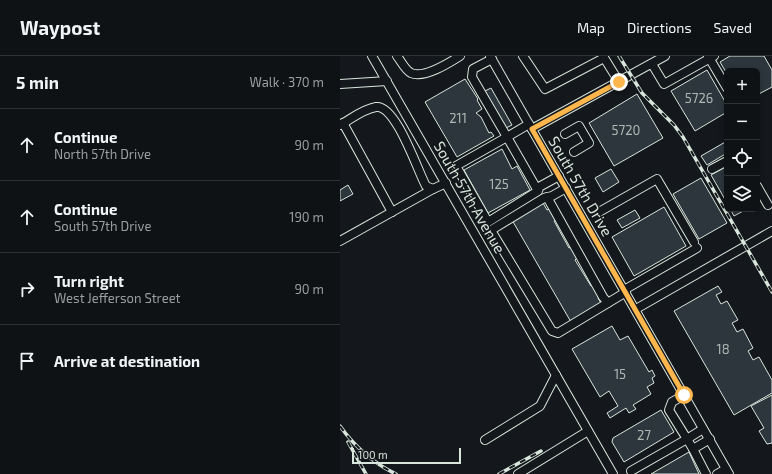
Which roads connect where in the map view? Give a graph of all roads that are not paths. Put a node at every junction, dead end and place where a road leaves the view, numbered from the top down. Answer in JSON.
{"nodes":[{"id":1,"x":372,"y":56,"type":"edge"},
{"id":2,"x":397,"y":56,"type":"edge"},
{"id":3,"x":460,"y":56,"type":"edge"},
{"id":4,"x":523,"y":56,"type":"edge"},
{"id":5,"x":665,"y":56,"type":"edge"},
{"id":6,"x":604,"y":57,"type":"edge"},
{"id":7,"x":711,"y":57,"type":"edge"},
{"id":8,"x":491,"y":58,"type":"edge"},
{"id":9,"x":652,"y":64,"type":"junction"},
{"id":10,"x":387,"y":81,"type":"junction"},
{"id":11,"x":619,"y":82,"type":"junction"},
{"id":12,"x":724,"y":82,"type":"edge"},
{"id":13,"x":340,"y":84,"type":"edge"},
{"id":14,"x":342,"y":124,"type":"edge"},
{"id":15,"x":531,"y":126,"type":"junction"},
{"id":16,"x":565,"y":134,"type":"dead end"},
{"id":17,"x":507,"y":137,"type":"junction"},
{"id":18,"x":574,"y":152,"type":"dead end"},
{"id":19,"x":724,"y":163,"type":"edge"},
{"id":20,"x":712,"y":169,"type":"dead end"},
{"id":21,"x":559,"y":176,"type":"junction"},
{"id":22,"x":446,"y":182,"type":"junction"},
{"id":23,"x":566,"y":188,"type":"junction"},
{"id":24,"x":433,"y":189,"type":"junction"},
{"id":25,"x":538,"y":191,"type":"junction"},
{"id":26,"x":760,"y":191,"type":"edge"},
{"id":27,"x":547,"y":197,"type":"junction"},
{"id":28,"x":768,"y":206,"type":"dead end"},
{"id":29,"x":392,"y":212,"type":"junction"},
{"id":30,"x":599,"y":212,"type":"dead end"},
{"id":31,"x":772,"y":232,"type":"edge"},
{"id":32,"x":340,"y":241,"type":"edge"},
{"id":33,"x":625,"y":291,"type":"junction"},
{"id":34,"x":608,"y":303,"type":"junction"},
{"id":35,"x":636,"y":309,"type":"junction"},
{"id":36,"x":556,"y":375,"type":"junction"},
{"id":37,"x":684,"y":395,"type":"junction"},
{"id":38,"x":704,"y":429,"type":"junction"},
{"id":39,"x":588,"y":431,"type":"junction"},
{"id":40,"x":686,"y":439,"type":"junction"},
{"id":41,"x":710,"y":439,"type":"junction"},
{"id":42,"x":485,"y":440,"type":"dead end"},
{"id":43,"x":693,"y":449,"type":"junction"},
{"id":44,"x":631,"y":471,"type":"dead end"},
{"id":45,"x":728,"y":471,"type":"edge"},
{"id":46,"x":518,"y":474,"type":"edge"},
{"id":47,"x":613,"y":474,"type":"edge"},
{"id":48,"x":706,"y":474,"type":"edge"},
{"id":49,"x":718,"y":474,"type":"edge"}],
"edges":[{"from":1,"to":10,"type":"street","name":"South 57th Avenue"},
{"from":2,"to":3,"type":"street"},
{"from":4,"to":6,"type":"street"},
{"from":5,"to":9,"type":"street"},
{"from":6,"to":11,"type":"street"},
{"from":7,"to":9,"type":"street"},
{"from":7,"to":12,"type":"street"},
{"from":8,"to":15,"type":"street","name":"South 57th Drive"},
{"from":8,"to":17,"type":"street"},
{"from":9,"to":11,"type":"street"},
{"from":10,"to":13,"type":"street"},
{"from":10,"to":22,"type":"street","name":"South 57th Avenue"},
{"from":11,"to":15,"type":"street"},
{"from":14,"to":24,"type":"street"},
{"from":14,"to":29,"type":"street"},
{"from":15,"to":17,"type":"street"},
{"from":15,"to":21,"type":"street","name":"South 57th Drive"},
{"from":16,"to":18,"type":"street"},
{"from":17,"to":25,"type":"street"},
{"from":17,"to":25,"type":"street"},
{"from":19,"to":20,"type":"street"},
{"from":21,"to":23,"type":"street","name":"South 57th Drive"},
{"from":21,"to":25,"type":"street"},
{"from":22,"to":24,"type":"street"},
{"from":22,"to":36,"type":"street","name":"South 57th Avenue"},
{"from":23,"to":27,"type":"street"},
{"from":23,"to":33,"type":"street","name":"South 57th Drive"},
{"from":24,"to":29,"type":"street"},
{"from":26,"to":28,"type":"street"},
{"from":27,"to":34,"type":"street"},
{"from":27,"to":34,"type":"street"},
{"from":29,"to":32,"type":"street"},
{"from":30,"to":33,"type":"street"},
{"from":31,"to":35,"type":"street"},
{"from":33,"to":34,"type":"street"},
{"from":33,"to":35,"type":"street","name":"South 57th Drive"},
{"from":35,"to":37,"type":"street","name":"South 57th Drive"},
{"from":36,"to":39,"type":"street","name":"South 57th Avenue"},
{"from":36,"to":42,"type":"street"},
{"from":37,"to":38,"type":"street","name":"South 57th Drive"},
{"from":37,"to":40,"type":"street"},
{"from":38,"to":40,"type":"street"},
{"from":38,"to":41,"type":"street","name":"South 57th Drive"},
{"from":39,"to":46,"type":"street"},
{"from":39,"to":47,"type":"street","name":"South 57th Avenue"},
{"from":40,"to":43,"type":"street"},
{"from":40,"to":44,"type":"street"},
{"from":41,"to":43,"type":"street"},
{"from":41,"to":45,"type":"street","name":"South 57th Drive"},
{"from":43,"to":48,"type":"street"},
{"from":45,"to":49,"type":"street"}]}
